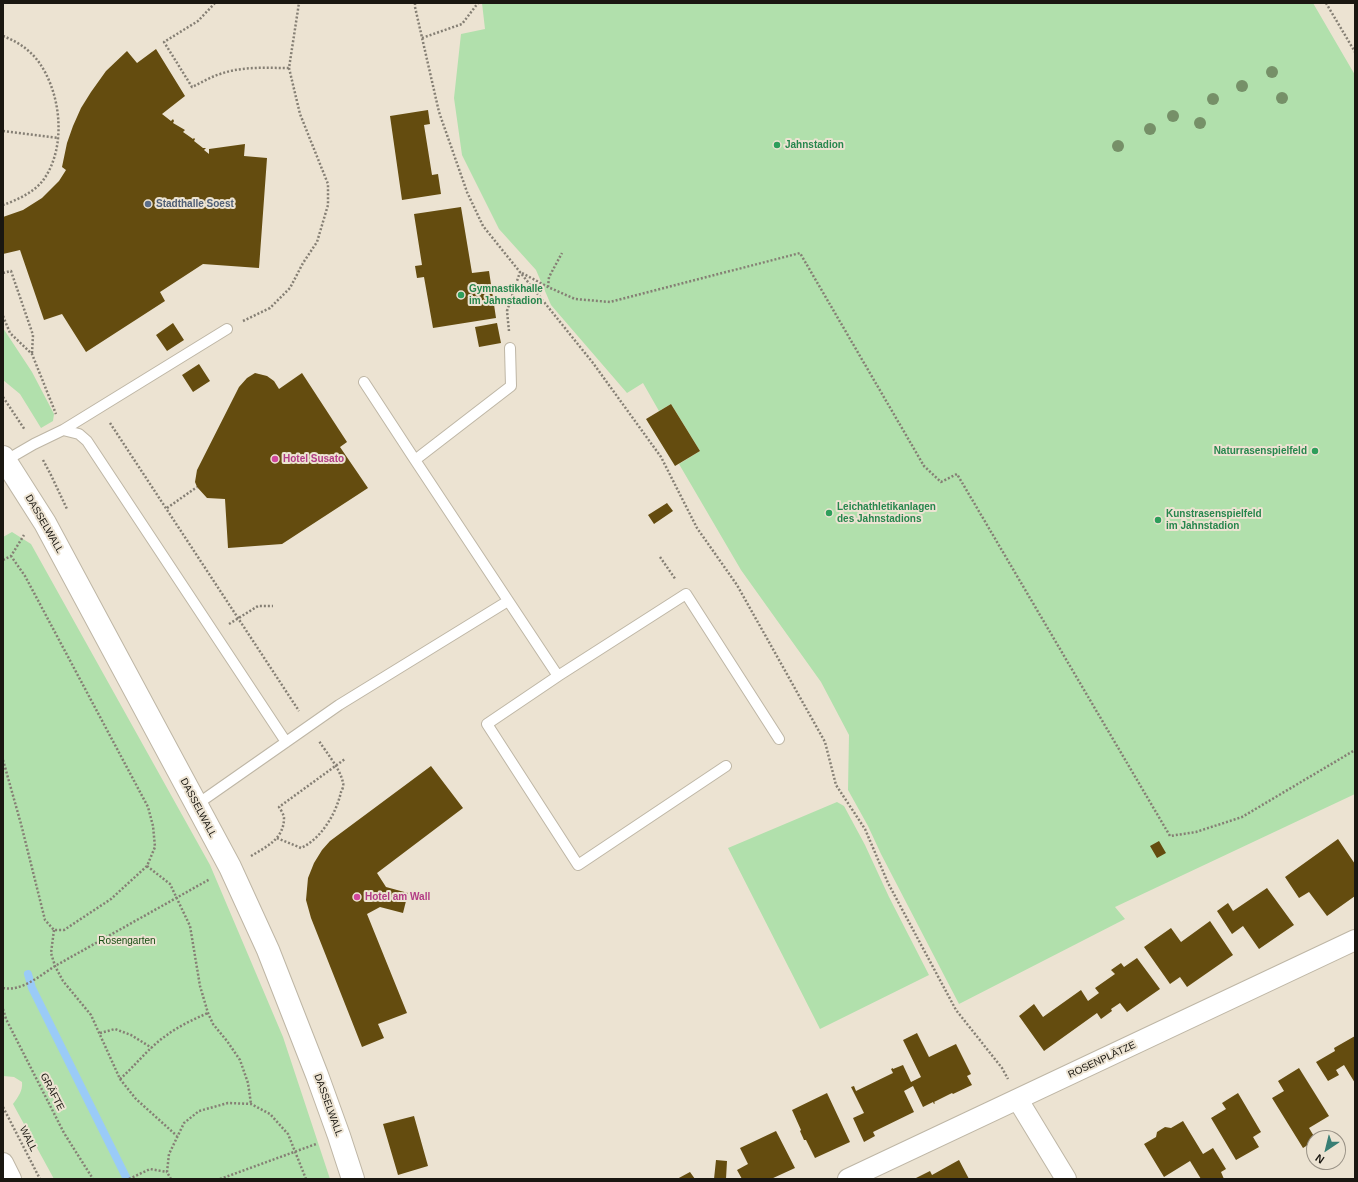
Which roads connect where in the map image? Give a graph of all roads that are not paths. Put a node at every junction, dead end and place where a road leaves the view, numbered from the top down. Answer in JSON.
{"nodes":[{"id":1,"x":227,"y":329,"type":"road end"},
{"id":2,"x":510,"y":348,"type":"road end"},
{"id":3,"x":364,"y":382,"type":"dead end"},
{"id":4,"x":63,"y":430,"type":"junction"},
{"id":5,"x":4,"y":460,"type":"edge"},
{"id":6,"x":416,"y":460,"type":"junction"},
{"id":7,"x":508,"y":601,"type":"junction"},
{"id":8,"x":558,"y":676,"type":"junction"},
{"id":9,"x":779,"y":739,"type":"dead end"},
{"id":10,"x":286,"y":742,"type":"junction"},
{"id":11,"x":726,"y":766,"type":"dead end"},
{"id":12,"x":196,"y":805,"type":"junction"},
{"id":13,"x":1355,"y":940,"type":"edge"},
{"id":14,"x":1018,"y":1100,"type":"junction"},
{"id":15,"x":3,"y":1163,"type":"edge"},
{"id":16,"x":11,"y":1179,"type":"edge"},
{"id":17,"x":353,"y":1179,"type":"edge"},
{"id":18,"x":848,"y":1179,"type":"edge"},
{"id":19,"x":1066,"y":1179,"type":"edge"}],
"edges":[{"from":1,"to":4,"type":"lane"},
{"from":2,"to":6,"type":"lane"},
{"from":3,"to":6,"type":"lane"},
{"from":4,"to":5,"type":"lane"},
{"from":4,"to":10,"type":"lane"},
{"from":5,"to":12,"type":"street","name":"DASSELWALL"},
{"from":6,"to":7,"type":"lane"},
{"from":7,"to":8,"type":"lane"},
{"from":7,"to":10,"type":"lane"},
{"from":8,"to":9,"type":"lane"},
{"from":8,"to":11,"type":"lane"},
{"from":10,"to":12,"type":"lane"},
{"from":12,"to":17,"type":"street","name":"DASSELWALL"},
{"from":13,"to":14,"type":"street","name":"ROSENPLÄTZE"},
{"from":14,"to":18,"type":"street","name":"ROSENPLÄTZE"},
{"from":14,"to":19,"type":"street"},
{"from":15,"to":16,"type":"street"}]}
